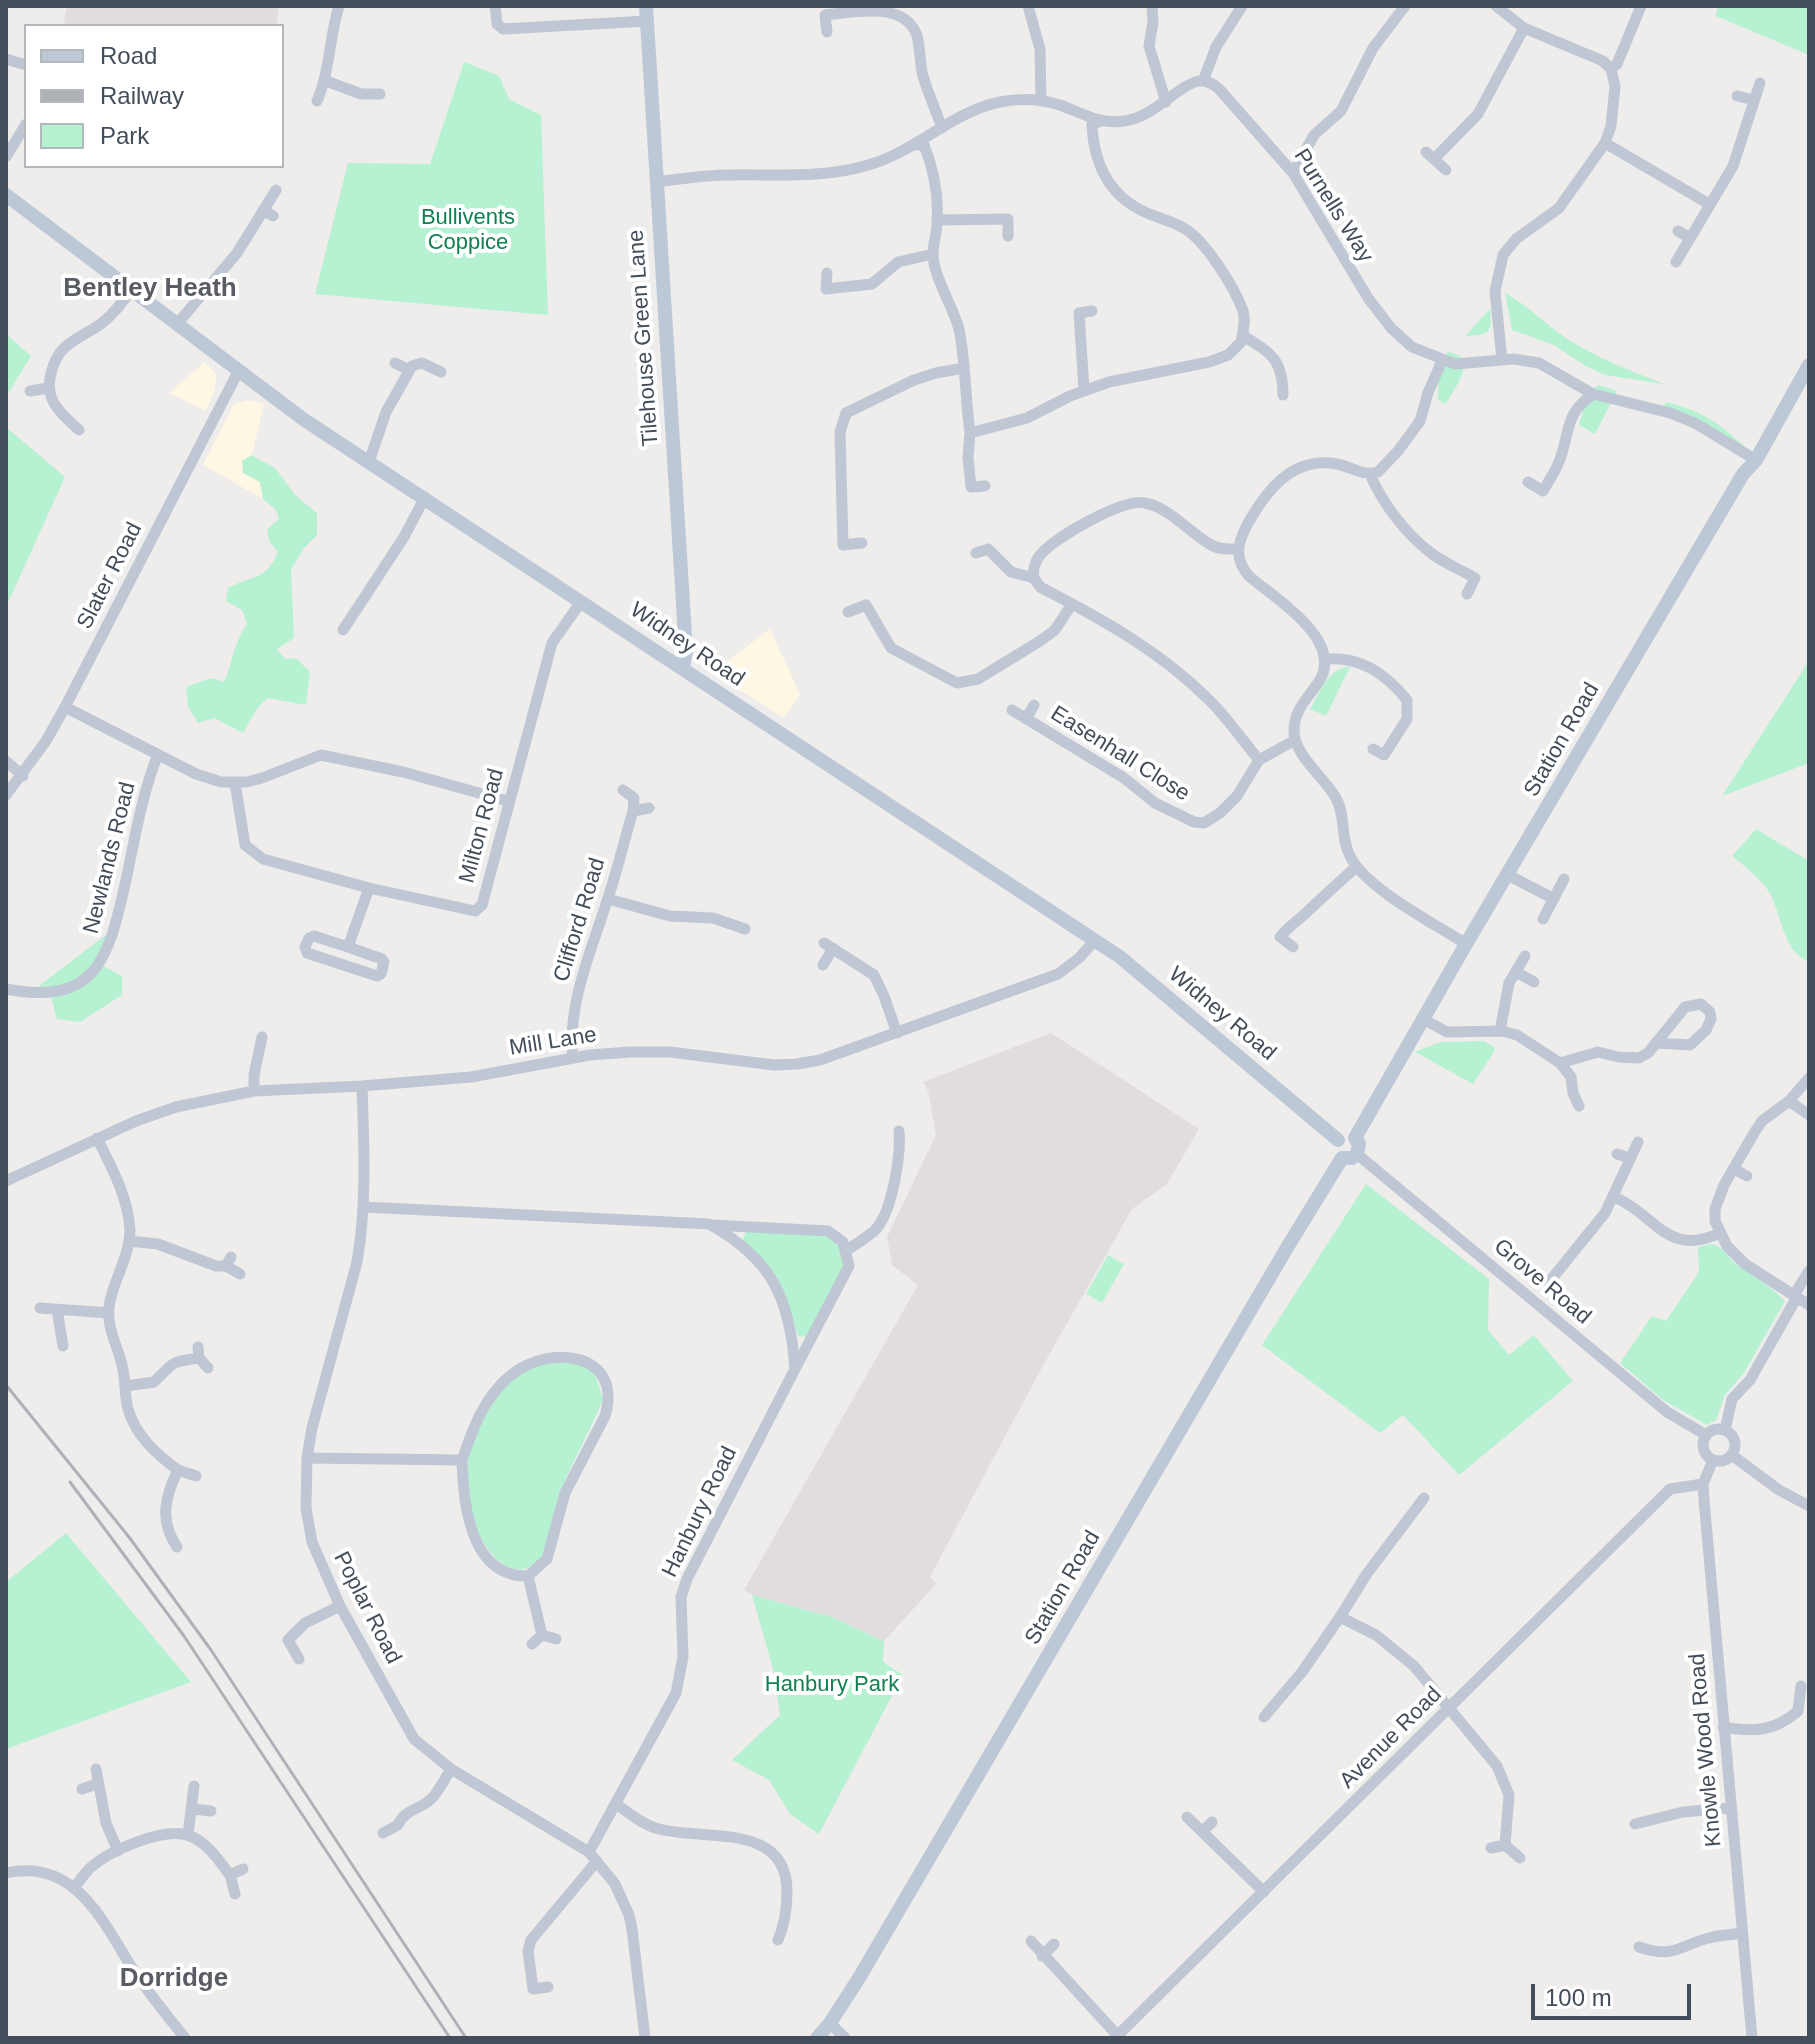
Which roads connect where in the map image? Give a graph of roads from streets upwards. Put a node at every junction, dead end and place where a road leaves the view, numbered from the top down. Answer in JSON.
{"nodes":[{"id":1,"x":339,"y":6,"type":"edge"},
{"id":2,"x":495,"y":6,"type":"edge"},
{"id":3,"x":1028,"y":6,"type":"edge"},
{"id":4,"x":1152,"y":6,"type":"edge"},
{"id":5,"x":1242,"y":6,"type":"edge"},
{"id":6,"x":1405,"y":6,"type":"edge"},
{"id":7,"x":1496,"y":6,"type":"edge"},
{"id":8,"x":1641,"y":6,"type":"edge"},
{"id":9,"x":647,"y":13,"type":"edge"},
{"id":10,"x":1524,"y":28,"type":"junction"},
{"id":11,"x":827,"y":32,"type":"dead end"},
{"id":12,"x":1611,"y":69,"type":"junction"},
{"id":13,"x":326,"y":81,"type":"junction"},
{"id":14,"x":1203,"y":81,"type":"junction"},
{"id":15,"x":1760,"y":83,"type":"dead end"},
{"id":16,"x":380,"y":94,"type":"dead end"},
{"id":17,"x":1737,"y":96,"type":"dead end"},
{"id":18,"x":1754,"y":100,"type":"junction"},
{"id":19,"x":317,"y":101,"type":"dead end"},
{"id":20,"x":1041,"y":101,"type":"junction"},
{"id":21,"x":1166,"y":102,"type":"junction"},
{"id":22,"x":1100,"y":121,"type":"junction"},
{"id":23,"x":24,"y":127,"type":"edge"},
{"id":24,"x":942,"y":128,"type":"junction"},
{"id":25,"x":1605,"y":143,"type":"junction"},
{"id":26,"x":916,"y":145,"type":"junction"},
{"id":27,"x":6,"y":157,"type":"edge"},
{"id":28,"x":1446,"y":170,"type":"dead end"},
{"id":29,"x":1293,"y":173,"type":"junction"},
{"id":30,"x":656,"y":182,"type":"junction"},
{"id":31,"x":276,"y":190,"type":"dead end"},
{"id":32,"x":6,"y":195,"type":"edge"},
{"id":33,"x":1709,"y":204,"type":"junction"},
{"id":34,"x":938,"y":220,"type":"junction"},
{"id":35,"x":1678,"y":231,"type":"dead end"},
{"id":36,"x":1008,"y":236,"type":"dead end"},
{"id":37,"x":1690,"y":238,"type":"junction"},
{"id":38,"x":933,"y":254,"type":"junction"},
{"id":39,"x":1676,"y":262,"type":"dead end"},
{"id":40,"x":827,"y":273,"type":"dead end"},
{"id":41,"x":130,"y":291,"type":"junction"},
{"id":42,"x":1092,"y":311,"type":"dead end"},
{"id":43,"x":178,"y":323,"type":"junction"},
{"id":44,"x":1242,"y":335,"type":"junction"},
{"id":45,"x":1502,"y":360,"type":"junction"},
{"id":46,"x":1442,"y":361,"type":"junction"},
{"id":47,"x":395,"y":363,"type":"dead end"},
{"id":48,"x":1809,"y":365,"type":"edge"},
{"id":49,"x":964,"y":368,"type":"junction"},
{"id":50,"x":239,"y":370,"type":"junction"},
{"id":51,"x":409,"y":370,"type":"junction"},
{"id":52,"x":441,"y":372,"type":"dead end"},
{"id":53,"x":48,"y":388,"type":"junction"},
{"id":54,"x":1287,"y":388,"type":"dead end"},
{"id":55,"x":1084,"y":390,"type":"junction"},
{"id":56,"x":30,"y":391,"type":"dead end"},
{"id":57,"x":1593,"y":394,"type":"junction"},
{"id":58,"x":79,"y":430,"type":"dead end"},
{"id":59,"x":970,"y":433,"type":"junction"},
{"id":60,"x":1756,"y":460,"type":"junction"},
{"id":61,"x":369,"y":462,"type":"junction"},
{"id":62,"x":1370,"y":474,"type":"junction"},
{"id":63,"x":1528,"y":482,"type":"dead end"},
{"id":64,"x":985,"y":486,"type":"dead end"},
{"id":65,"x":425,"y":497,"type":"junction"},
{"id":66,"x":862,"y":543,"type":"dead end"},
{"id":67,"x":1238,"y":549,"type":"junction"},
{"id":68,"x":976,"y":553,"type":"dead end"},
{"id":69,"x":1034,"y":578,"type":"junction"},
{"id":70,"x":1467,"y":594,"type":"dead end"},
{"id":71,"x":581,"y":602,"type":"junction"},
{"id":72,"x":1072,"y":604,"type":"junction"},
{"id":73,"x":848,"y":612,"type":"dead end"},
{"id":74,"x":343,"y":630,"type":"dead end"},
{"id":75,"x":1325,"y":659,"type":"junction"},
{"id":76,"x":683,"y":667,"type":"junction"},
{"id":77,"x":1034,"y":705,"type":"dead end"},
{"id":78,"x":65,"y":707,"type":"junction"},
{"id":79,"x":1012,"y":710,"type":"dead end"},
{"id":80,"x":1026,"y":719,"type":"junction"},
{"id":81,"x":1295,"y":740,"type":"junction"},
{"id":82,"x":1373,"y":749,"type":"dead end"},
{"id":83,"x":158,"y":754,"type":"junction"},
{"id":84,"x":1259,"y":760,"type":"junction"},
{"id":85,"x":6,"y":761,"type":"edge"},
{"id":86,"x":23,"y":776,"type":"junction"},
{"id":87,"x":235,"y":783,"type":"junction"},
{"id":88,"x":623,"y":790,"type":"dead end"},
{"id":89,"x":6,"y":795,"type":"edge"},
{"id":90,"x":508,"y":801,"type":"junction"},
{"id":91,"x":649,"y":808,"type":"dead end"},
{"id":92,"x":633,"y":811,"type":"junction"},
{"id":93,"x":1355,"y":868,"type":"junction"},
{"id":94,"x":1508,"y":875,"type":"junction"},
{"id":95,"x":1564,"y":879,"type":"dead end"},
{"id":96,"x":369,"y":888,"type":"junction"},
{"id":97,"x":608,"y":899,"type":"junction"},
{"id":98,"x":1554,"y":899,"type":"junction"},
{"id":99,"x":1543,"y":919,"type":"dead end"},
{"id":100,"x":745,"y":929,"type":"dead end"},
{"id":101,"x":1095,"y":940,"type":"junction"},
{"id":102,"x":1466,"y":944,"type":"junction"},
{"id":103,"x":348,"y":947,"type":"junction"},
{"id":104,"x":1293,"y":947,"type":"dead end"},
{"id":105,"x":1525,"y":956,"type":"dead end"},
{"id":106,"x":823,"y":965,"type":"dead end"},
{"id":107,"x":1516,"y":972,"type":"junction"},
{"id":108,"x":1534,"y":982,"type":"dead end"},
{"id":109,"x":6,"y":989,"type":"edge"},
{"id":110,"x":1423,"y":1019,"type":"junction"},
{"id":111,"x":1500,"y":1031,"type":"junction"},
{"id":112,"x":897,"y":1033,"type":"junction"},
{"id":113,"x":262,"y":1036,"type":"dead end"},
{"id":114,"x":1657,"y":1043,"type":"junction"},
{"id":115,"x":573,"y":1058,"type":"junction"},
{"id":116,"x":1560,"y":1063,"type":"junction"},
{"id":117,"x":1809,"y":1078,"type":"edge"},
{"id":118,"x":362,"y":1086,"type":"junction"},
{"id":119,"x":254,"y":1091,"type":"junction"},
{"id":120,"x":1789,"y":1101,"type":"junction"},
{"id":121,"x":1579,"y":1106,"type":"dead end"},
{"id":122,"x":1809,"y":1115,"type":"edge"},
{"id":123,"x":899,"y":1131,"type":"dead end"},
{"id":124,"x":97,"y":1138,"type":"junction"},
{"id":125,"x":1355,"y":1138,"type":"junction"},
{"id":126,"x":1338,"y":1140,"type":"junction"},
{"id":127,"x":1638,"y":1142,"type":"dead end"},
{"id":128,"x":1350,"y":1156,"type":"junction"},
{"id":129,"x":1734,"y":1169,"type":"junction"},
{"id":130,"x":1747,"y":1176,"type":"dead end"},
{"id":131,"x":6,"y":1181,"type":"edge"},
{"id":132,"x":1614,"y":1197,"type":"junction"},
{"id":133,"x":364,"y":1207,"type":"junction"},
{"id":134,"x":709,"y":1224,"type":"junction"},
{"id":135,"x":1720,"y":1233,"type":"junction"},
{"id":136,"x":129,"y":1241,"type":"junction"},
{"id":137,"x":847,"y":1250,"type":"junction"},
{"id":138,"x":1809,"y":1271,"type":"edge"},
{"id":139,"x":240,"y":1274,"type":"dead end"},
{"id":140,"x":1537,"y":1280,"type":"dead end"},
{"id":141,"x":1550,"y":1281,"type":"junction"},
{"id":142,"x":1557,"y":1295,"type":"dead end"},
{"id":143,"x":1795,"y":1296,"type":"junction"},
{"id":144,"x":1809,"y":1305,"type":"edge"},
{"id":145,"x":40,"y":1308,"type":"dead end"},
{"id":146,"x":57,"y":1310,"type":"junction"},
{"id":147,"x":109,"y":1313,"type":"junction"},
{"id":148,"x":63,"y":1346,"type":"dead end"},
{"id":149,"x":208,"y":1368,"type":"dead end"},
{"id":150,"x":795,"y":1369,"type":"junction"},
{"id":151,"x":126,"y":1386,"type":"junction"},
{"id":152,"x":1725,"y":1430,"type":"junction"},
{"id":153,"x":1706,"y":1435,"type":"junction"},
{"id":154,"x":1733,"y":1456,"type":"junction"},
{"id":155,"x":307,"y":1458,"type":"junction"},
{"id":156,"x":462,"y":1460,"type":"junction"},
{"id":157,"x":1713,"y":1460,"type":"junction"},
{"id":158,"x":178,"y":1470,"type":"junction"},
{"id":159,"x":196,"y":1476,"type":"dead end"},
{"id":160,"x":1703,"y":1484,"type":"junction"},
{"id":161,"x":1424,"y":1498,"type":"dead end"},
{"id":162,"x":1809,"y":1506,"type":"edge"},
{"id":163,"x":177,"y":1547,"type":"dead end"},
{"id":164,"x":528,"y":1576,"type":"junction"},
{"id":165,"x":340,"y":1606,"type":"junction"},
{"id":166,"x":1340,"y":1617,"type":"junction"},
{"id":167,"x":542,"y":1635,"type":"junction"},
{"id":168,"x":556,"y":1639,"type":"dead end"},
{"id":169,"x":532,"y":1644,"type":"dead end"},
{"id":170,"x":299,"y":1659,"type":"dead end"},
{"id":171,"x":1801,"y":1686,"type":"dead end"},
{"id":172,"x":1449,"y":1708,"type":"junction"},
{"id":173,"x":1264,"y":1717,"type":"dead end"},
{"id":174,"x":1723,"y":1727,"type":"junction"},
{"id":175,"x":96,"y":1769,"type":"dead end"},
{"id":176,"x":451,"y":1769,"type":"junction"},
{"id":177,"x":97,"y":1784,"type":"junction"},
{"id":178,"x":194,"y":1786,"type":"dead end"},
{"id":179,"x":82,"y":1789,"type":"dead end"},
{"id":180,"x":616,"y":1804,"type":"junction"},
{"id":181,"x":1730,"y":1808,"type":"junction"},
{"id":182,"x":193,"y":1809,"type":"junction"},
{"id":183,"x":211,"y":1811,"type":"dead end"},
{"id":184,"x":1187,"y":1817,"type":"dead end"},
{"id":185,"x":1212,"y":1822,"type":"dead end"},
{"id":186,"x":1635,"y":1824,"type":"dead end"},
{"id":187,"x":1202,"y":1832,"type":"junction"},
{"id":188,"x":383,"y":1833,"type":"dead end"},
{"id":189,"x":188,"y":1835,"type":"junction"},
{"id":190,"x":1505,"y":1845,"type":"junction"},
{"id":191,"x":1491,"y":1848,"type":"dead end"},
{"id":192,"x":118,"y":1851,"type":"junction"},
{"id":193,"x":593,"y":1857,"type":"junction"},
{"id":194,"x":1520,"y":1858,"type":"dead end"},
{"id":195,"x":243,"y":1869,"type":"dead end"},
{"id":196,"x":6,"y":1873,"type":"edge"},
{"id":197,"x":230,"y":1875,"type":"junction"},
{"id":198,"x":74,"y":1888,"type":"junction"},
{"id":199,"x":1264,"y":1892,"type":"junction"},
{"id":200,"x":235,"y":1894,"type":"dead end"},
{"id":201,"x":1742,"y":1933,"type":"junction"},
{"id":202,"x":778,"y":1940,"type":"dead end"},
{"id":203,"x":1031,"y":1941,"type":"dead end"},
{"id":204,"x":1054,"y":1944,"type":"dead end"},
{"id":205,"x":1639,"y":1947,"type":"dead end"},
{"id":206,"x":1042,"y":1956,"type":"junction"},
{"id":207,"x":548,"y":1987,"type":"dead end"},
{"id":208,"x":830,"y":2023,"type":"junction"},
{"id":209,"x":1117,"y":2037,"type":"edge"},
{"id":210,"x":185,"y":2038,"type":"edge"},
{"id":211,"x":645,"y":2038,"type":"edge"},
{"id":212,"x":817,"y":2038,"type":"edge"},
{"id":213,"x":845,"y":2038,"type":"edge"},
{"id":214,"x":1752,"y":2038,"type":"edge"}],
"edges":[{"from":1,"to":13,"type":"street"},
{"from":2,"to":9,"type":"street"},
{"from":3,"to":20,"type":"street"},
{"from":4,"to":21,"type":"street"},
{"from":5,"to":14,"type":"street"},
{"from":6,"to":29,"type":"street"},
{"from":7,"to":10,"type":"street"},
{"from":8,"to":12,"type":"street"},
{"from":9,"to":30,"type":"street","name":"Tilehouse Green Lane"},
{"from":10,"to":12,"type":"street"},
{"from":10,"to":28,"type":"street"},
{"from":11,"to":24,"type":"street"},
{"from":12,"to":25,"type":"street"},
{"from":13,"to":16,"type":"street"},
{"from":13,"to":19,"type":"street"},
{"from":14,"to":21,"type":"street"},
{"from":14,"to":29,"type":"street","name":"Purnells Way"},
{"from":15,"to":18,"type":"street"},
{"from":17,"to":18,"type":"street"},
{"from":18,"to":33,"type":"street"},
{"from":20,"to":22,"type":"street"},
{"from":20,"to":24,"type":"street"},
{"from":21,"to":22,"type":"street"},
{"from":22,"to":44,"type":"street"},
{"from":23,"to":27,"type":"street"},
{"from":24,"to":26,"type":"street"},
{"from":25,"to":33,"type":"street"},
{"from":25,"to":45,"type":"street"},
{"from":26,"to":30,"type":"street"},
{"from":26,"to":34,"type":"street"},
{"from":29,"to":46,"type":"street","name":"Purnells Way"},
{"from":30,"to":76,"type":"street","name":"Tilehouse Green Lane"},
{"from":31,"to":43,"type":"street"},
{"from":32,"to":41,"type":"street","name":"Widney Road"},
{"from":33,"to":37,"type":"street"},
{"from":34,"to":36,"type":"street"},
{"from":34,"to":38,"type":"street"},
{"from":35,"to":37,"type":"street"},
{"from":37,"to":39,"type":"street"},
{"from":38,"to":40,"type":"street"},
{"from":38,"to":49,"type":"street"},
{"from":41,"to":43,"type":"street","name":"Widney Road"},
{"from":41,"to":53,"type":"street"},
{"from":42,"to":55,"type":"street"},
{"from":43,"to":50,"type":"street","name":"Widney Road"},
{"from":44,"to":54,"type":"street"},
{"from":44,"to":55,"type":"street"},
{"from":45,"to":46,"type":"street","name":"Purnells Way"},
{"from":45,"to":57,"type":"street","name":"Purnells Way"},
{"from":46,"to":62,"type":"street"},
{"from":47,"to":51,"type":"street"},
{"from":48,"to":60,"type":"street","name":"Station Road"},
{"from":49,"to":59,"type":"street"},
{"from":49,"to":66,"type":"street"},
{"from":50,"to":61,"type":"street","name":"Widney Road"},
{"from":50,"to":78,"type":"street","name":"Slater Road"},
{"from":51,"to":52,"type":"street"},
{"from":51,"to":61,"type":"street"},
{"from":53,"to":56,"type":"street"},
{"from":53,"to":58,"type":"street"},
{"from":55,"to":59,"type":"street"},
{"from":57,"to":60,"type":"street","name":"Purnells Way"},
{"from":57,"to":63,"type":"street"},
{"from":59,"to":64,"type":"street"},
{"from":60,"to":94,"type":"street","name":"Station Road"},
{"from":61,"to":65,"type":"street","name":"Widney Road"},
{"from":62,"to":67,"type":"street"},
{"from":62,"to":70,"type":"street"},
{"from":65,"to":71,"type":"street","name":"Widney Road"},
{"from":65,"to":74,"type":"street"},
{"from":67,"to":69,"type":"street"},
{"from":67,"to":75,"type":"street"},
{"from":68,"to":69,"type":"street"},
{"from":69,"to":72,"type":"street"},
{"from":71,"to":76,"type":"street","name":"Widney Road"},
{"from":71,"to":90,"type":"street","name":"Milton Road"},
{"from":72,"to":73,"type":"street"},
{"from":72,"to":84,"type":"street"},
{"from":75,"to":81,"type":"street"},
{"from":75,"to":82,"type":"street"},
{"from":76,"to":101,"type":"street","name":"Widney Road"},
{"from":77,"to":80,"type":"street","name":"Easenhall Close"},
{"from":78,"to":83,"type":"street"},
{"from":78,"to":86,"type":"street","name":"Slater Road"},
{"from":79,"to":80,"type":"street","name":"Easenhall Close"},
{"from":80,"to":84,"type":"street","name":"Easenhall Close"},
{"from":81,"to":84,"type":"street"},
{"from":81,"to":93,"type":"street"},
{"from":83,"to":87,"type":"street"},
{"from":83,"to":109,"type":"street","name":"Newlands Road"},
{"from":85,"to":86,"type":"street"},
{"from":86,"to":89,"type":"street","name":"Slater Road"},
{"from":87,"to":90,"type":"street"},
{"from":87,"to":96,"type":"street","name":"Milton Road"},
{"from":88,"to":92,"type":"street"},
{"from":90,"to":96,"type":"street","name":"Milton Road"},
{"from":91,"to":92,"type":"street"},
{"from":92,"to":97,"type":"street","name":"Clifford Road"},
{"from":93,"to":102,"type":"street"},
{"from":93,"to":104,"type":"street"},
{"from":94,"to":98,"type":"street"},
{"from":94,"to":102,"type":"street","name":"Station Road"},
{"from":95,"to":98,"type":"street"},
{"from":96,"to":103,"type":"street"},
{"from":97,"to":100,"type":"street"},
{"from":97,"to":115,"type":"street","name":"Clifford Road"},
{"from":98,"to":99,"type":"street"},
{"from":101,"to":112,"type":"street","name":"Mill Lane"},
{"from":101,"to":126,"type":"street","name":"Widney Road"},
{"from":102,"to":110,"type":"street","name":"Station Road"},
{"from":103,"to":103,"type":"street"},
{"from":105,"to":107,"type":"street"},
{"from":106,"to":112,"type":"street"},
{"from":107,"to":108,"type":"street"},
{"from":107,"to":111,"type":"street"},
{"from":110,"to":111,"type":"street"},
{"from":110,"to":125,"type":"street","name":"Station Road"},
{"from":111,"to":116,"type":"street"},
{"from":112,"to":115,"type":"street","name":"Mill Lane"},
{"from":113,"to":119,"type":"street"},
{"from":114,"to":114,"type":"street"},
{"from":114,"to":116,"type":"street"},
{"from":115,"to":118,"type":"street","name":"Mill Lane"},
{"from":116,"to":121,"type":"street"},
{"from":117,"to":120,"type":"street"},
{"from":118,"to":119,"type":"street","name":"Mill Lane"},
{"from":118,"to":133,"type":"street","name":"Poplar Road"},
{"from":119,"to":124,"type":"street","name":"Mill Lane"},
{"from":120,"to":122,"type":"street"},
{"from":120,"to":129,"type":"street"},
{"from":123,"to":137,"type":"street"},
{"from":124,"to":131,"type":"street","name":"Mill Lane"},
{"from":124,"to":136,"type":"street"},
{"from":125,"to":126,"type":"street"},
{"from":125,"to":128,"type":"street"},
{"from":126,"to":128,"type":"street"},
{"from":127,"to":132,"type":"street"},
{"from":128,"to":153,"type":"street","name":"Grove Road"},
{"from":128,"to":208,"type":"street","name":"Station Road"},
{"from":129,"to":130,"type":"street"},
{"from":129,"to":135,"type":"street"},
{"from":132,"to":135,"type":"street"},
{"from":132,"to":141,"type":"street"},
{"from":133,"to":134,"type":"street"},
{"from":133,"to":155,"type":"street","name":"Poplar Road"},
{"from":134,"to":137,"type":"street"},
{"from":134,"to":150,"type":"street"},
{"from":135,"to":143,"type":"street"},
{"from":136,"to":139,"type":"street"},
{"from":136,"to":147,"type":"street"},
{"from":137,"to":150,"type":"street","name":"Hanbury Road"},
{"from":138,"to":143,"type":"street"},
{"from":140,"to":141,"type":"street"},
{"from":141,"to":142,"type":"street"},
{"from":143,"to":144,"type":"street"},
{"from":143,"to":152,"type":"street"},
{"from":145,"to":146,"type":"street"},
{"from":146,"to":147,"type":"street"},
{"from":146,"to":148,"type":"street"},
{"from":147,"to":151,"type":"street"},
{"from":149,"to":151,"type":"street"},
{"from":150,"to":180,"type":"street","name":"Hanbury Road"},
{"from":151,"to":158,"type":"street"},
{"from":152,"to":153,"type":"street"},
{"from":152,"to":154,"type":"street"},
{"from":153,"to":157,"type":"street"},
{"from":154,"to":157,"type":"street"},
{"from":154,"to":162,"type":"street"},
{"from":155,"to":156,"type":"street"},
{"from":155,"to":165,"type":"street","name":"Poplar Road"},
{"from":156,"to":164,"type":"street"},
{"from":156,"to":164,"type":"street"},
{"from":157,"to":160,"type":"street","name":"Knowle Wood Road"},
{"from":158,"to":159,"type":"street"},
{"from":158,"to":163,"type":"street"},
{"from":160,"to":172,"type":"street","name":"Avenue Road"},
{"from":160,"to":174,"type":"street","name":"Knowle Wood Road"},
{"from":161,"to":166,"type":"street"},
{"from":164,"to":167,"type":"street"},
{"from":165,"to":170,"type":"street"},
{"from":165,"to":176,"type":"street","name":"Poplar Road"},
{"from":166,"to":172,"type":"street"},
{"from":166,"to":173,"type":"street"},
{"from":167,"to":168,"type":"street"},
{"from":167,"to":169,"type":"street"},
{"from":171,"to":174,"type":"street"},
{"from":172,"to":190,"type":"street"},
{"from":172,"to":199,"type":"street","name":"Avenue Road"},
{"from":174,"to":181,"type":"street","name":"Knowle Wood Road"},
{"from":175,"to":177,"type":"street"},
{"from":176,"to":188,"type":"street"},
{"from":176,"to":193,"type":"street","name":"Poplar Road"},
{"from":177,"to":179,"type":"street"},
{"from":177,"to":192,"type":"street"},
{"from":178,"to":182,"type":"street"},
{"from":180,"to":193,"type":"street","name":"Hanbury Road"},
{"from":180,"to":202,"type":"street"},
{"from":181,"to":186,"type":"street"},
{"from":181,"to":201,"type":"street","name":"Knowle Wood Road"},
{"from":182,"to":183,"type":"street"},
{"from":182,"to":189,"type":"street"},
{"from":184,"to":187,"type":"street"},
{"from":185,"to":187,"type":"street"},
{"from":187,"to":199,"type":"street"},
{"from":189,"to":192,"type":"street"},
{"from":189,"to":197,"type":"street"},
{"from":190,"to":191,"type":"street"},
{"from":190,"to":194,"type":"street"},
{"from":192,"to":198,"type":"street"},
{"from":193,"to":207,"type":"street","name":"Hanbury Road"},
{"from":193,"to":211,"type":"street","name":"Poplar Road"},
{"from":195,"to":197,"type":"street"},
{"from":196,"to":198,"type":"street"},
{"from":197,"to":200,"type":"street"},
{"from":198,"to":210,"type":"street"},
{"from":199,"to":209,"type":"street","name":"Avenue Road"},
{"from":201,"to":205,"type":"street"},
{"from":201,"to":214,"type":"street","name":"Knowle Wood Road"},
{"from":203,"to":206,"type":"street"},
{"from":204,"to":206,"type":"street"},
{"from":206,"to":209,"type":"street"},
{"from":208,"to":212,"type":"street","name":"Station Road"},
{"from":208,"to":213,"type":"street"}]}
